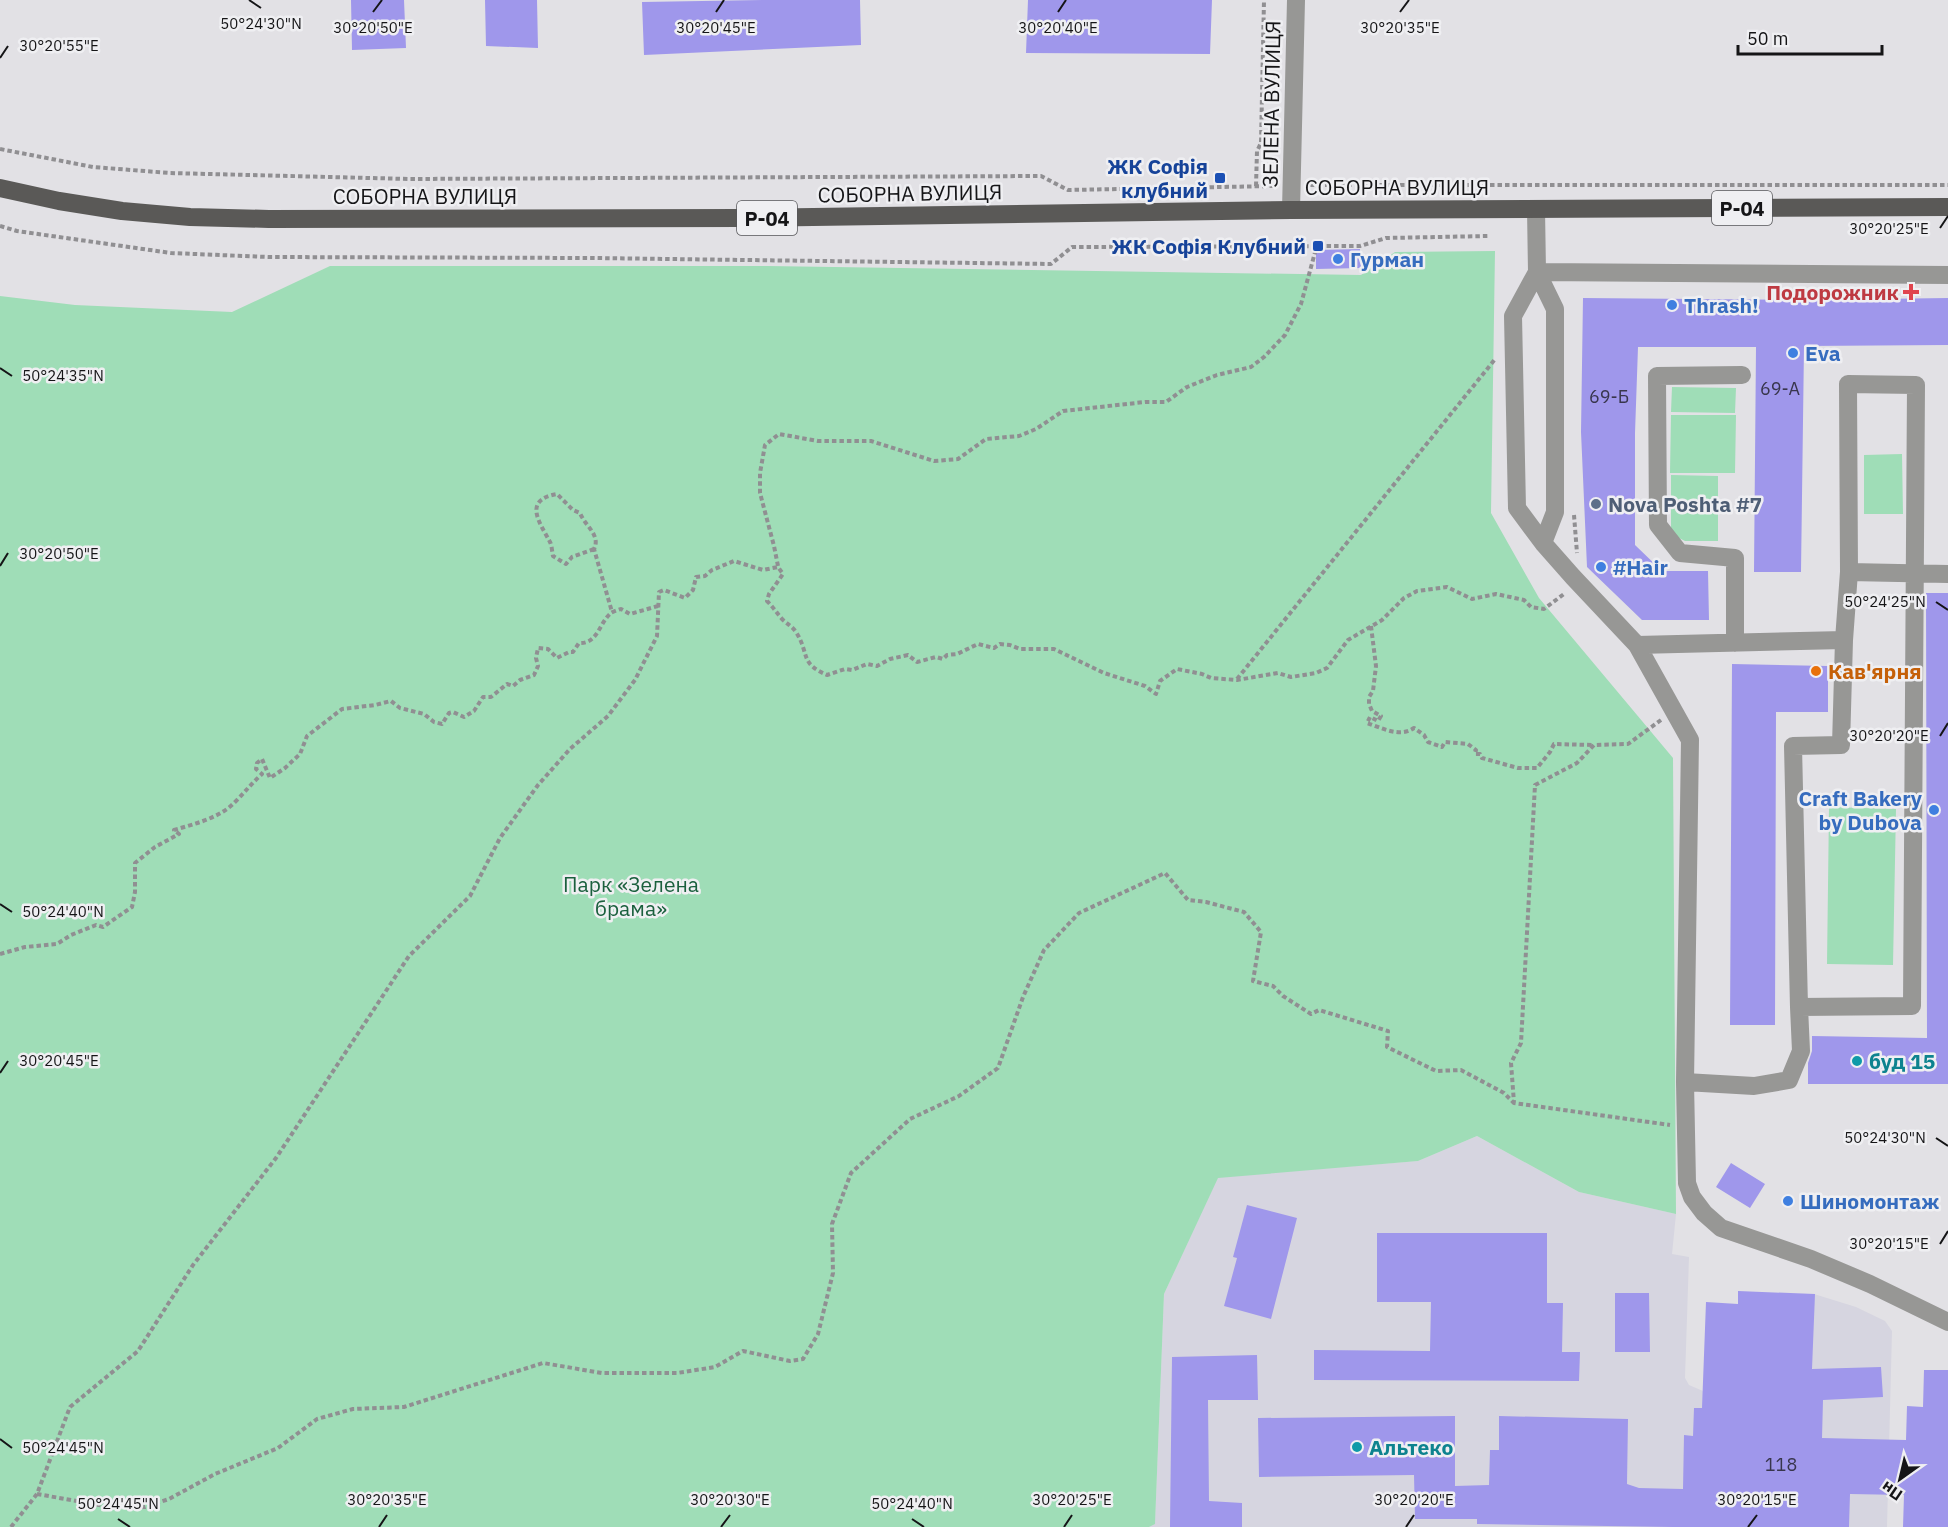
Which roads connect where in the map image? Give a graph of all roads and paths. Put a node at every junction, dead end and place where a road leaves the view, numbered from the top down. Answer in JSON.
{"nodes":[{"id":1,"x":1264,"y":0,"type":"edge"},
{"id":2,"x":1296,"y":0,"type":"edge"},
{"id":3,"x":0,"y":149,"type":"edge"},
{"id":4,"x":1320,"y":185,"type":"dead end"},
{"id":5,"x":1948,"y":185,"type":"edge"},
{"id":6,"x":1256,"y":186,"type":"junction"},
{"id":7,"x":1274,"y":186,"type":"dead end"},
{"id":8,"x":0,"y":188,"type":"edge"},
{"id":9,"x":1948,"y":207,"type":"edge"},
{"id":10,"x":1536,"y":209,"type":"junction"},
{"id":11,"x":1291,"y":210,"type":"junction"},
{"id":12,"x":0,"y":226,"type":"edge"},
{"id":13,"x":1489,"y":236,"type":"dead end"},
{"id":14,"x":1317,"y":246,"type":"junction"},
{"id":15,"x":1537,"y":272,"type":"junction"},
{"id":16,"x":1948,"y":275,"type":"edge"},
{"id":17,"x":1513,"y":337,"type":"junction"},
{"id":18,"x":1742,"y":375,"type":"dead end"},
{"id":19,"x":1574,"y":513,"type":"dead end"},
{"id":20,"x":1543,"y":543,"type":"junction"},
{"id":21,"x":594,"y":549,"type":"junction"},
{"id":22,"x":1578,"y":560,"type":"dead end"},
{"id":23,"x":778,"y":567,"type":"junction"},
{"id":24,"x":1849,"y":572,"type":"junction"},
{"id":25,"x":1915,"y":574,"type":"junction"},
{"id":26,"x":1948,"y":574,"type":"edge"},
{"id":27,"x":1573,"y":578,"type":"junction"},
{"id":28,"x":658,"y":606,"type":"junction"},
{"id":29,"x":612,"y":612,"type":"junction"},
{"id":30,"x":1371,"y":627,"type":"junction"},
{"id":31,"x":1844,"y":640,"type":"junction"},
{"id":32,"x":1735,"y":643,"type":"junction"},
{"id":33,"x":1637,"y":645,"type":"junction"},
{"id":34,"x":1237,"y":680,"type":"junction"},
{"id":35,"x":1673,"y":710,"type":"junction"},
{"id":36,"x":1594,"y":745,"type":"junction"},
{"id":37,"x":0,"y":954,"type":"edge"},
{"id":38,"x":1799,"y":1007,"type":"junction"},
{"id":39,"x":1685,"y":1082,"type":"junction"},
{"id":40,"x":1514,"y":1103,"type":"junction"},
{"id":41,"x":1686,"y":1127,"type":"junction"},
{"id":42,"x":1948,"y":1322,"type":"edge"},
{"id":43,"x":37,"y":1494,"type":"junction"},
{"id":44,"x":11,"y":1527,"type":"edge"}],
"edges":[{"from":1,"to":6,"type":"path"},
{"from":2,"to":11,"type":"street","name":"ЗЕЛЕНА ВУЛИЦЯ"},
{"from":3,"to":6,"type":"path"},
{"from":4,"to":5,"type":"path"},
{"from":6,"to":7,"type":"path"},
{"from":8,"to":11,"type":"main road","name":"СОБОРНА ВУЛИЦЯ","number":"Р-04"},
{"from":9,"to":10,"type":"main road","number":"Р-04"},
{"from":10,"to":11,"type":"main road","name":"СОБОРНА ВУЛИЦЯ","number":"Р-04"},
{"from":10,"to":15,"type":"street"},
{"from":12,"to":14,"type":"path"},
{"from":13,"to":14,"type":"path"},
{"from":14,"to":23,"type":"path"},
{"from":15,"to":16,"type":"street"},
{"from":15,"to":17,"type":"street"},
{"from":15,"to":20,"type":"street"},
{"from":17,"to":20,"type":"street"},
{"from":17,"to":34,"type":"path"},
{"from":18,"to":32,"type":"street"},
{"from":19,"to":22,"type":"path"},
{"from":20,"to":27,"type":"street"},
{"from":21,"to":21,"type":"path"},
{"from":21,"to":29,"type":"path"},
{"from":23,"to":28,"type":"path"},
{"from":23,"to":34,"type":"path"},
{"from":24,"to":25,"type":"street"},
{"from":24,"to":25,"type":"street"},
{"from":24,"to":31,"type":"street"},
{"from":25,"to":26,"type":"street"},
{"from":25,"to":38,"type":"street"},
{"from":27,"to":30,"type":"path"},
{"from":27,"to":33,"type":"street"},
{"from":28,"to":29,"type":"path"},
{"from":28,"to":43,"type":"path"},
{"from":29,"to":37,"type":"path"},
{"from":30,"to":34,"type":"path"},
{"from":30,"to":36,"type":"path"},
{"from":31,"to":32,"type":"street"},
{"from":31,"to":38,"type":"street"},
{"from":32,"to":33,"type":"street"},
{"from":33,"to":35,"type":"street"},
{"from":35,"to":36,"type":"path"},
{"from":35,"to":39,"type":"street"},
{"from":36,"to":40,"type":"path"},
{"from":38,"to":39,"type":"street"},
{"from":39,"to":41,"type":"street"},
{"from":40,"to":41,"type":"path"},
{"from":40,"to":43,"type":"path"},
{"from":41,"to":42,"type":"street"},
{"from":43,"to":44,"type":"path"}]}
